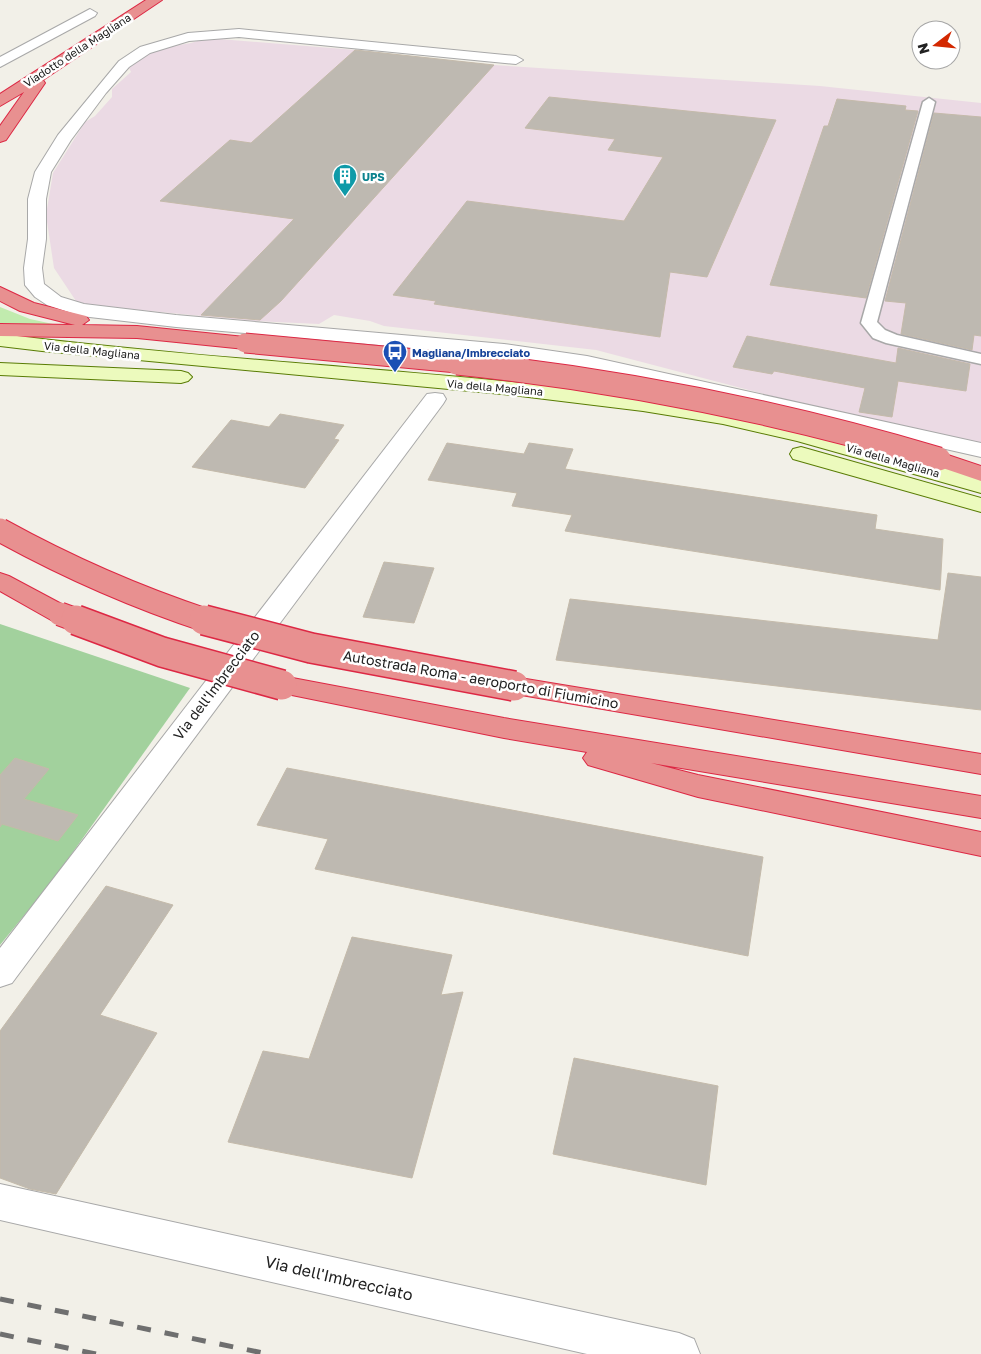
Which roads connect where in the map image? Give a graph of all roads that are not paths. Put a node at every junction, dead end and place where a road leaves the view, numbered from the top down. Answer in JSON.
{"nodes":[{"id":1,"x":134,"y":0,"type":"edge"},
{"id":2,"x":155,"y":0,"type":"edge"},
{"id":3,"x":94,"y":9,"type":"edge"},
{"id":4,"x":51,"y":51,"type":"dead end"},
{"id":5,"x":516,"y":60,"type":"dead end"},
{"id":6,"x":0,"y":63,"type":"edge"},
{"id":7,"x":44,"y":72,"type":"junction"},
{"id":8,"x":0,"y":101,"type":"edge"},
{"id":9,"x":928,"y":102,"type":"dead end"},
{"id":10,"x":0,"y":137,"type":"edge"},
{"id":11,"x":0,"y":293,"type":"edge"},
{"id":12,"x":0,"y":330,"type":"edge"},
{"id":13,"x":137,"y":332,"type":"junction"},
{"id":14,"x":0,"y":340,"type":"edge"},
{"id":15,"x":567,"y":358,"type":"junction"},
{"id":16,"x":981,"y":359,"type":"edge"},
{"id":17,"x":0,"y":369,"type":"edge"},
{"id":18,"x":556,"y":392,"type":"junction"},
{"id":19,"x":435,"y":399,"type":"junction"},
{"id":20,"x":981,"y":450,"type":"edge"},
{"id":21,"x":939,"y":459,"type":"junction"},
{"id":22,"x":981,"y":468,"type":"edge"},
{"id":23,"x":981,"y":474,"type":"edge"},
{"id":24,"x":981,"y":486,"type":"edge"},
{"id":25,"x":981,"y":505,"type":"edge"},
{"id":26,"x":0,"y":530,"type":"edge"},
{"id":27,"x":0,"y":581,"type":"edge"},
{"id":28,"x":0,"y":602,"type":"edge"},
{"id":29,"x":60,"y":614,"type":"junction"},
{"id":30,"x":504,"y":728,"type":"junction"},
{"id":31,"x":981,"y":764,"type":"edge"},
{"id":32,"x":981,"y":807,"type":"edge"},
{"id":33,"x":981,"y":844,"type":"edge"},
{"id":34,"x":0,"y":973,"type":"edge"},
{"id":35,"x":0,"y":1202,"type":"edge"},
{"id":36,"x":679,"y":1354,"type":"edge"}],
"edges":[{"from":1,"to":4,"type":"highway","name":"Viadotto della Magliana"},
{"from":2,"to":7,"type":"highway","name":"Viadotto della Magliana"},
{"from":3,"to":6,"type":"street"},
{"from":5,"to":15,"type":"street","name":"Via della Magliana"},
{"from":7,"to":8,"type":"highway","name":"Viadotto della Magliana"},
{"from":7,"to":10,"type":"highway"},
{"from":9,"to":16,"type":"lane"},
{"from":11,"to":13,"type":"highway"},
{"from":12,"to":13,"type":"highway"},
{"from":13,"to":21,"type":"highway","bridge":true},
{"from":14,"to":18,"type":"main road","name":"Via della Magliana"},
{"from":15,"to":18,"type":"street"},
{"from":15,"to":20,"type":"street","name":"Via della Magliana"},
{"from":17,"to":19,"type":"main road","name":"Via della Magliana"},
{"from":18,"to":24,"type":"main road","name":"Via della Magliana"},
{"from":19,"to":25,"type":"main road","name":"Via della Magliana"},
{"from":19,"to":34,"type":"street","name":"Via dell'Imbrecciato"},
{"from":21,"to":22,"type":"highway"},
{"from":21,"to":23,"type":"highway"},
{"from":26,"to":31,"type":"highway","name":"Autostrada Roma - aeroporto di Fiumicino","bridge":true},
{"from":27,"to":29,"type":"highway"},
{"from":28,"to":29,"type":"highway"},
{"from":29,"to":30,"type":"highway","bridge":true},
{"from":30,"to":32,"type":"highway"},
{"from":30,"to":33,"type":"highway"},
{"from":35,"to":36,"type":"street","name":"Via dell'Imbrecciato"}]}
